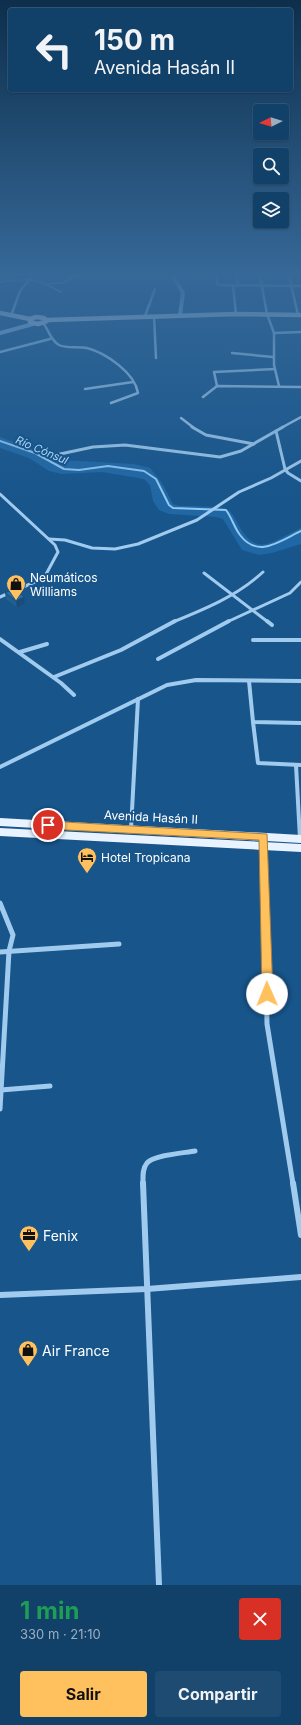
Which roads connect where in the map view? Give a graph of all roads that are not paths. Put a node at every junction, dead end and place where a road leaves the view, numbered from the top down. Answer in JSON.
{"nodes":[{"id":1,"x":90,"y":350,"type":"edge"},
{"id":2,"x":156,"y":350,"type":"edge"},
{"id":3,"x":273,"y":350,"type":"edge"},
{"id":4,"x":232,"y":353,"type":"dead end"},
{"id":5,"x":273,"y":357,"type":"junction"},
{"id":6,"x":156,"y":358,"type":"dead end"},
{"id":7,"x":275,"y":369,"type":"junction"},
{"id":8,"x":133,"y":382,"type":"junction"},
{"id":9,"x":217,"y":386,"type":"junction"},
{"id":10,"x":279,"y":386,"type":"junction"},
{"id":11,"x":301,"y":387,"type":"edge"},
{"id":12,"x":85,"y":389,"type":"dead end"},
{"id":13,"x":203,"y":397,"type":"dead end"},
{"id":14,"x":111,"y":403,"type":"dead end"},
{"id":15,"x":301,"y":417,"type":"edge"},
{"id":16,"x":181,"y":418,"type":"dead end"},
{"id":17,"x":276,"y":431,"type":"junction"},
{"id":18,"x":255,"y":444,"type":"junction"},
{"id":19,"x":60,"y":454,"type":"dead end"},
{"id":20,"x":301,"y":461,"type":"edge"},
{"id":21,"x":285,"y":469,"type":"junction"},
{"id":22,"x":301,"y":481,"type":"edge"},
{"id":23,"x":0,"y":494,"type":"edge"},
{"id":24,"x":49,"y":539,"type":"junction"},
{"id":25,"x":65,"y":540,"type":"junction"},
{"id":26,"x":55,"y":545,"type":"junction"},
{"id":27,"x":263,"y":572,"type":"dead end"},
{"id":28,"x":204,"y":573,"type":"dead end"},
{"id":29,"x":301,"y":582,"type":"edge"},
{"id":30,"x":232,"y":595,"type":"junction"},
{"id":31,"x":0,"y":597,"type":"edge"},
{"id":32,"x":253,"y":611,"type":"junction"},
{"id":33,"x":272,"y":625,"type":"dead end"},
{"id":34,"x":0,"y":639,"type":"edge"},
{"id":35,"x":253,"y":640,"type":"dead end"},
{"id":36,"x":301,"y":640,"type":"edge"},
{"id":37,"x":47,"y":644,"type":"dead end"},
{"id":38,"x":20,"y":652,"type":"junction"},
{"id":39,"x":158,"y":659,"type":"dead end"},
{"id":40,"x":54,"y":677,"type":"junction"},
{"id":41,"x":249,"y":681,"type":"junction"},
{"id":42,"x":301,"y":681,"type":"edge"},
{"id":43,"x":74,"y":695,"type":"dead end"},
{"id":44,"x":138,"y":699,"type":"junction"},
{"id":45,"x":253,"y":722,"type":"junction"},
{"id":46,"x":301,"y":722,"type":"edge"},
{"id":47,"x":298,"y":765,"type":"edge"},
{"id":48,"x":0,"y":767,"type":"edge"},
{"id":49,"x":0,"y":822,"type":"edge"},
{"id":50,"x":131,"y":829,"type":"junction"},
{"id":51,"x":0,"y":832,"type":"edge"},
{"id":52,"x":264,"y":841,"type":"junction"},
{"id":53,"x":301,"y":842,"type":"edge"},
{"id":54,"x":0,"y":903,"type":"edge"},
{"id":55,"x":119,"y":944,"type":"dead end"},
{"id":56,"x":9,"y":951,"type":"junction"},
{"id":57,"x":0,"y":952,"type":"edge"},
{"id":58,"x":50,"y":1086,"type":"dead end"},
{"id":59,"x":1,"y":1090,"type":"junction"},
{"id":60,"x":0,"y":1109,"type":"edge"},
{"id":61,"x":195,"y":1151,"type":"dead end"},
{"id":62,"x":301,"y":1235,"type":"edge"},
{"id":63,"x":301,"y":1277,"type":"edge"},
{"id":64,"x":147,"y":1289,"type":"junction"},
{"id":65,"x":0,"y":1295,"type":"edge"},
{"id":66,"x":159,"y":1585,"type":"edge"}],
"edges":[{"from":1,"to":8,"type":"street"},
{"from":2,"to":6,"type":"street"},
{"from":3,"to":5,"type":"street"},
{"from":4,"to":5,"type":"street"},
{"from":5,"to":7,"type":"street"},
{"from":7,"to":9,"type":"street"},
{"from":7,"to":10,"type":"street"},
{"from":8,"to":12,"type":"street"},
{"from":8,"to":14,"type":"street"},
{"from":9,"to":10,"type":"street"},
{"from":9,"to":13,"type":"street"},
{"from":10,"to":11,"type":"street"},
{"from":15,"to":17,"type":"street"},
{"from":16,"to":18,"type":"street"},
{"from":17,"to":18,"type":"street"},
{"from":17,"to":21,"type":"street"},
{"from":18,"to":19,"type":"street"},
{"from":20,"to":21,"type":"street"},
{"from":21,"to":22,"type":"street"},
{"from":21,"to":25,"type":"street"},
{"from":23,"to":24,"type":"street"},
{"from":24,"to":25,"type":"street"},
{"from":24,"to":26,"type":"street"},
{"from":25,"to":26,"type":"street"},
{"from":26,"to":31,"type":"street"},
{"from":27,"to":30,"type":"street"},
{"from":28,"to":30,"type":"street"},
{"from":29,"to":32,"type":"street"},
{"from":30,"to":32,"type":"street"},
{"from":30,"to":40,"type":"street"},
{"from":32,"to":33,"type":"street"},
{"from":32,"to":39,"type":"street"},
{"from":34,"to":38,"type":"street"},
{"from":35,"to":36,"type":"street"},
{"from":37,"to":38,"type":"street"},
{"from":38,"to":40,"type":"street"},
{"from":40,"to":43,"type":"street"},
{"from":41,"to":42,"type":"street"},
{"from":41,"to":44,"type":"street"},
{"from":41,"to":45,"type":"street"},
{"from":44,"to":48,"type":"street"},
{"from":44,"to":50,"type":"street"},
{"from":45,"to":46,"type":"street"},
{"from":45,"to":47,"type":"street"},
{"from":47,"to":53,"type":"street"},
{"from":49,"to":50,"type":"main road","name":"Avenida Hasán II"},
{"from":50,"to":52,"type":"main road","name":"Avenida Hasán II"},
{"from":51,"to":52,"type":"main road","name":"Avenida Hasán II"},
{"from":52,"to":53,"type":"main road","name":"Avenida Hasán II"},
{"from":52,"to":62,"type":"street"},
{"from":54,"to":56,"type":"street"},
{"from":55,"to":56,"type":"street"},
{"from":56,"to":57,"type":"street"},
{"from":56,"to":59,"type":"street"},
{"from":58,"to":59,"type":"street"},
{"from":59,"to":60,"type":"street"},
{"from":61,"to":64,"type":"street"},
{"from":63,"to":64,"type":"street"},
{"from":64,"to":65,"type":"street"},
{"from":64,"to":66,"type":"street"}]}
